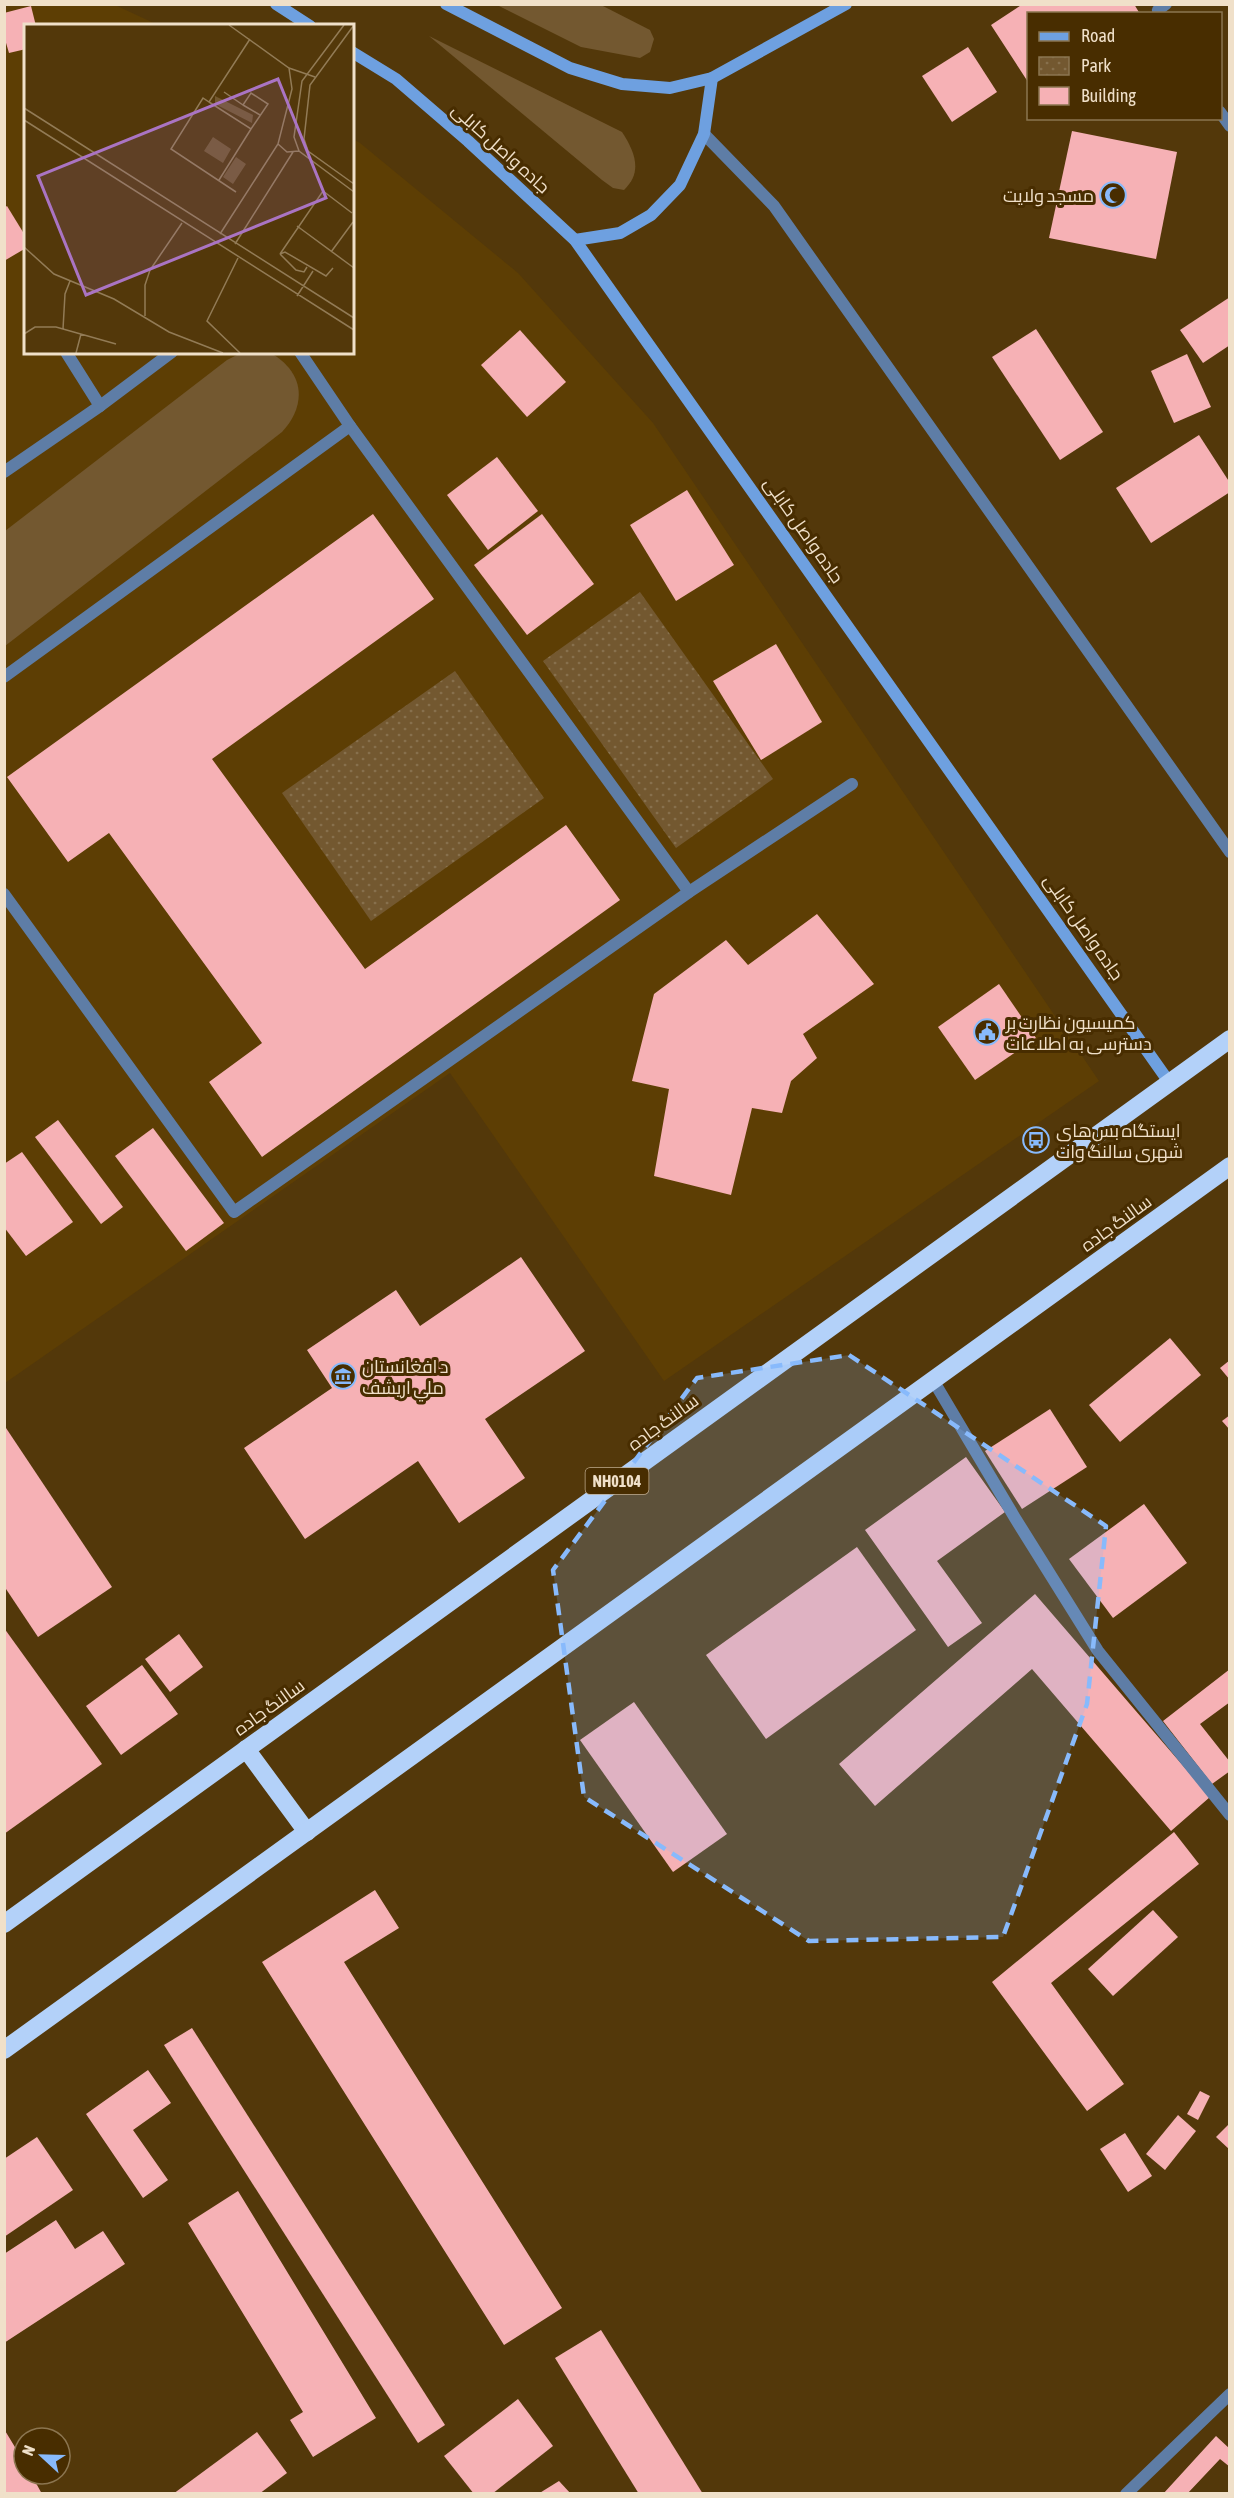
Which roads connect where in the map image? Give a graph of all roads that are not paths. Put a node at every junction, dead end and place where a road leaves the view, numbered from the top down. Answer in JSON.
{"nodes":[{"id":1,"x":276,"y":4,"type":"edge"},
{"id":2,"x":446,"y":4,"type":"edge"},
{"id":3,"x":846,"y":4,"type":"edge"},
{"id":4,"x":307,"y":24,"type":"edge"},
{"id":5,"x":354,"y":53,"type":"edge"},
{"id":6,"x":712,"y":78,"type":"junction"},
{"id":7,"x":704,"y":134,"type":"junction"},
{"id":8,"x":575,"y":240,"type":"junction"},
{"id":9,"x":67,"y":354,"type":"edge"},
{"id":10,"x":169,"y":354,"type":"edge"},
{"id":11,"x":301,"y":354,"type":"edge"},
{"id":12,"x":100,"y":406,"type":"junction"},
{"id":13,"x":350,"y":426,"type":"junction"},
{"id":14,"x":4,"y":472,"type":"edge"},
{"id":15,"x":4,"y":677,"type":"edge"},
{"id":16,"x":852,"y":784,"type":"dead end"},
{"id":17,"x":1230,"y":852,"type":"edge"},
{"id":18,"x":689,"y":892,"type":"junction"},
{"id":19,"x":4,"y":894,"type":"edge"},
{"id":20,"x":1230,"y":1039,"type":"edge"},
{"id":21,"x":1169,"y":1082,"type":"junction"},
{"id":22,"x":1230,"y":1166,"type":"edge"},
{"id":23,"x":933,"y":1380,"type":"junction"},
{"id":24,"x":246,"y":1749,"type":"junction"},
{"id":25,"x":1230,"y":1815,"type":"edge"},
{"id":26,"x":307,"y":1832,"type":"junction"},
{"id":27,"x":4,"y":1924,"type":"edge"},
{"id":28,"x":4,"y":2050,"type":"edge"},
{"id":29,"x":1230,"y":2394,"type":"edge"},
{"id":30,"x":1126,"y":2493,"type":"edge"}],
"edges":[{"from":1,"to":4,"type":"street"},
{"from":2,"to":6,"type":"street"},
{"from":3,"to":6,"type":"street"},
{"from":5,"to":8,"type":"street","name":"جاده واصل کابلی"},
{"from":6,"to":7,"type":"street"},
{"from":7,"to":8,"type":"street"},
{"from":7,"to":17,"type":"street"},
{"from":8,"to":21,"type":"street","name":"جاده واصل کابلی"},
{"from":9,"to":12,"type":"street"},
{"from":10,"to":12,"type":"street"},
{"from":11,"to":13,"type":"street"},
{"from":12,"to":14,"type":"street"},
{"from":13,"to":15,"type":"street"},
{"from":13,"to":18,"type":"street"},
{"from":16,"to":18,"type":"street"},
{"from":18,"to":19,"type":"street"},
{"from":20,"to":21,"type":"highway","name":"سالنگ جاده","number":"NH0104"},
{"from":21,"to":24,"type":"highway","name":"سالنگ جاده","number":"NH0104"},
{"from":22,"to":23,"type":"highway","name":"سالنگ جاده"},
{"from":23,"to":25,"type":"street"},
{"from":23,"to":26,"type":"highway","name":"سالنگ جاده"},
{"from":24,"to":26,"type":"highway"},
{"from":24,"to":27,"type":"highway","name":"سالنگ جاده","number":"NH0104"},
{"from":26,"to":28,"type":"highway","name":"سالنگ جاده"},
{"from":29,"to":30,"type":"street"}]}
